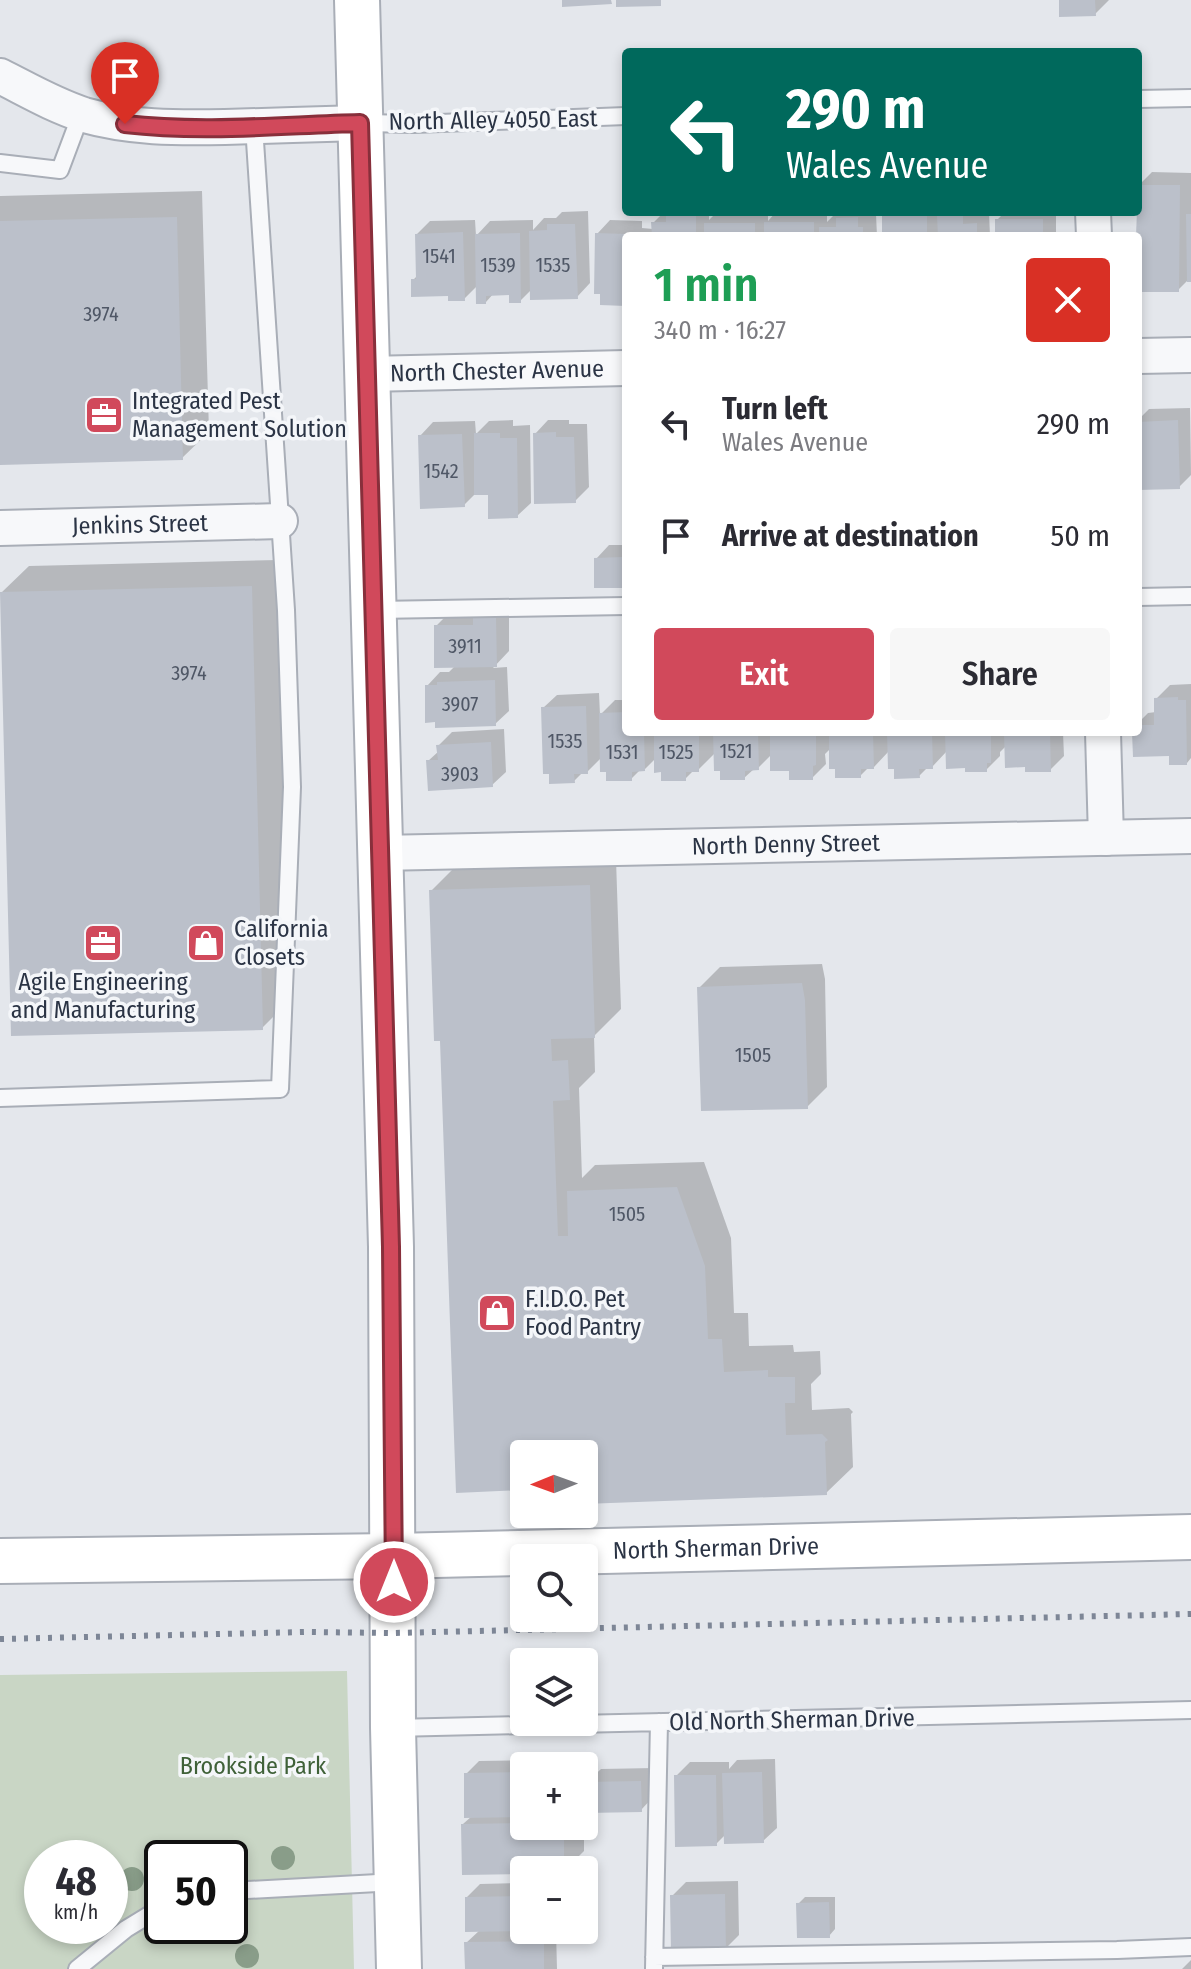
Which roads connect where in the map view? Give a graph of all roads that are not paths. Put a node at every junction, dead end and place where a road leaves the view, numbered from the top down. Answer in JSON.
{"nodes":[{"id":1,"x":357,"y":0,"type":"edge"},
{"id":2,"x":0,"y":76,"type":"edge"},
{"id":3,"x":1191,"y":98,"type":"edge"},
{"id":4,"x":1142,"y":99,"type":"edge"},
{"id":5,"x":81,"y":114,"type":"junction"},
{"id":6,"x":622,"y":116,"type":"edge"},
{"id":7,"x":360,"y":123,"type":"junction"},
{"id":8,"x":254,"y":126,"type":"junction"},
{"id":9,"x":0,"y":163,"type":"edge"},
{"id":10,"x":1191,"y":355,"type":"edge"},
{"id":11,"x":1142,"y":356,"type":"edge"},
{"id":12,"x":622,"y":368,"type":"edge"},
{"id":13,"x":367,"y":374,"type":"junction"},
{"id":14,"x":280,"y":521,"type":"junction"},
{"id":15,"x":0,"y":528,"type":"edge"},
{"id":16,"x":1191,"y":596,"type":"edge"},
{"id":17,"x":1142,"y":597,"type":"edge"},
{"id":18,"x":622,"y":606,"type":"edge"},
{"id":19,"x":374,"y":610,"type":"junction"},
{"id":20,"x":1103,"y":736,"type":"edge"},
{"id":21,"x":1191,"y":836,"type":"edge"},
{"id":22,"x":1106,"y":838,"type":"junction"},
{"id":23,"x":380,"y":853,"type":"junction"},
{"id":24,"x":0,"y":1098,"type":"edge"},
{"id":25,"x":1191,"y":1537,"type":"edge"},
{"id":26,"x":394,"y":1556,"type":"junction"},
{"id":27,"x":0,"y":1561,"type":"edge"},
{"id":28,"x":1191,"y":1710,"type":"edge"},
{"id":29,"x":659,"y":1722,"type":"junction"},
{"id":30,"x":393,"y":1728,"type":"junction"},
{"id":31,"x":397,"y":1882,"type":"junction"},
{"id":32,"x":248,"y":1890,"type":"edge"},
{"id":33,"x":144,"y":1918,"type":"edge"},
{"id":34,"x":1191,"y":1947,"type":"edge"},
{"id":35,"x":654,"y":1963,"type":"edge"},
{"id":36,"x":77,"y":1969,"type":"edge"},
{"id":37,"x":399,"y":1969,"type":"edge"}],
"edges":[{"from":1,"to":7,"type":"main road"},
{"from":2,"to":5,"type":"street"},
{"from":3,"to":4,"type":"lane"},
{"from":5,"to":8,"type":"street"},
{"from":5,"to":9,"type":"lane"},
{"from":6,"to":7,"type":"lane","name":"North Alley 4050 East"},
{"from":7,"to":8,"type":"street"},
{"from":7,"to":13,"type":"main road"},
{"from":8,"to":14,"type":"lane"},
{"from":10,"to":11,"type":"street"},
{"from":12,"to":13,"type":"street","name":"North Chester Avenue"},
{"from":13,"to":19,"type":"main road"},
{"from":14,"to":15,"type":"street","name":"Jenkins Street"},
{"from":14,"to":24,"type":"lane"},
{"from":16,"to":17,"type":"lane"},
{"from":18,"to":19,"type":"lane"},
{"from":19,"to":23,"type":"main road"},
{"from":20,"to":22,"type":"street"},
{"from":21,"to":22,"type":"street","name":"North Denny Street"},
{"from":22,"to":23,"type":"street","name":"North Denny Street"},
{"from":23,"to":26,"type":"main road"},
{"from":25,"to":26,"type":"main road","name":"North Sherman Drive"},
{"from":26,"to":27,"type":"main road","name":"North Sherman Drive"},
{"from":26,"to":30,"type":"main road"},
{"from":28,"to":29,"type":"lane","name":"Old North Sherman Drive"},
{"from":29,"to":30,"type":"lane","name":"Old North Sherman Drive"},
{"from":29,"to":35,"type":"lane"},
{"from":30,"to":31,"type":"main road"},
{"from":31,"to":32,"type":"lane"},
{"from":31,"to":37,"type":"main road"},
{"from":33,"to":36,"type":"lane"},
{"from":34,"to":35,"type":"lane"}]}
